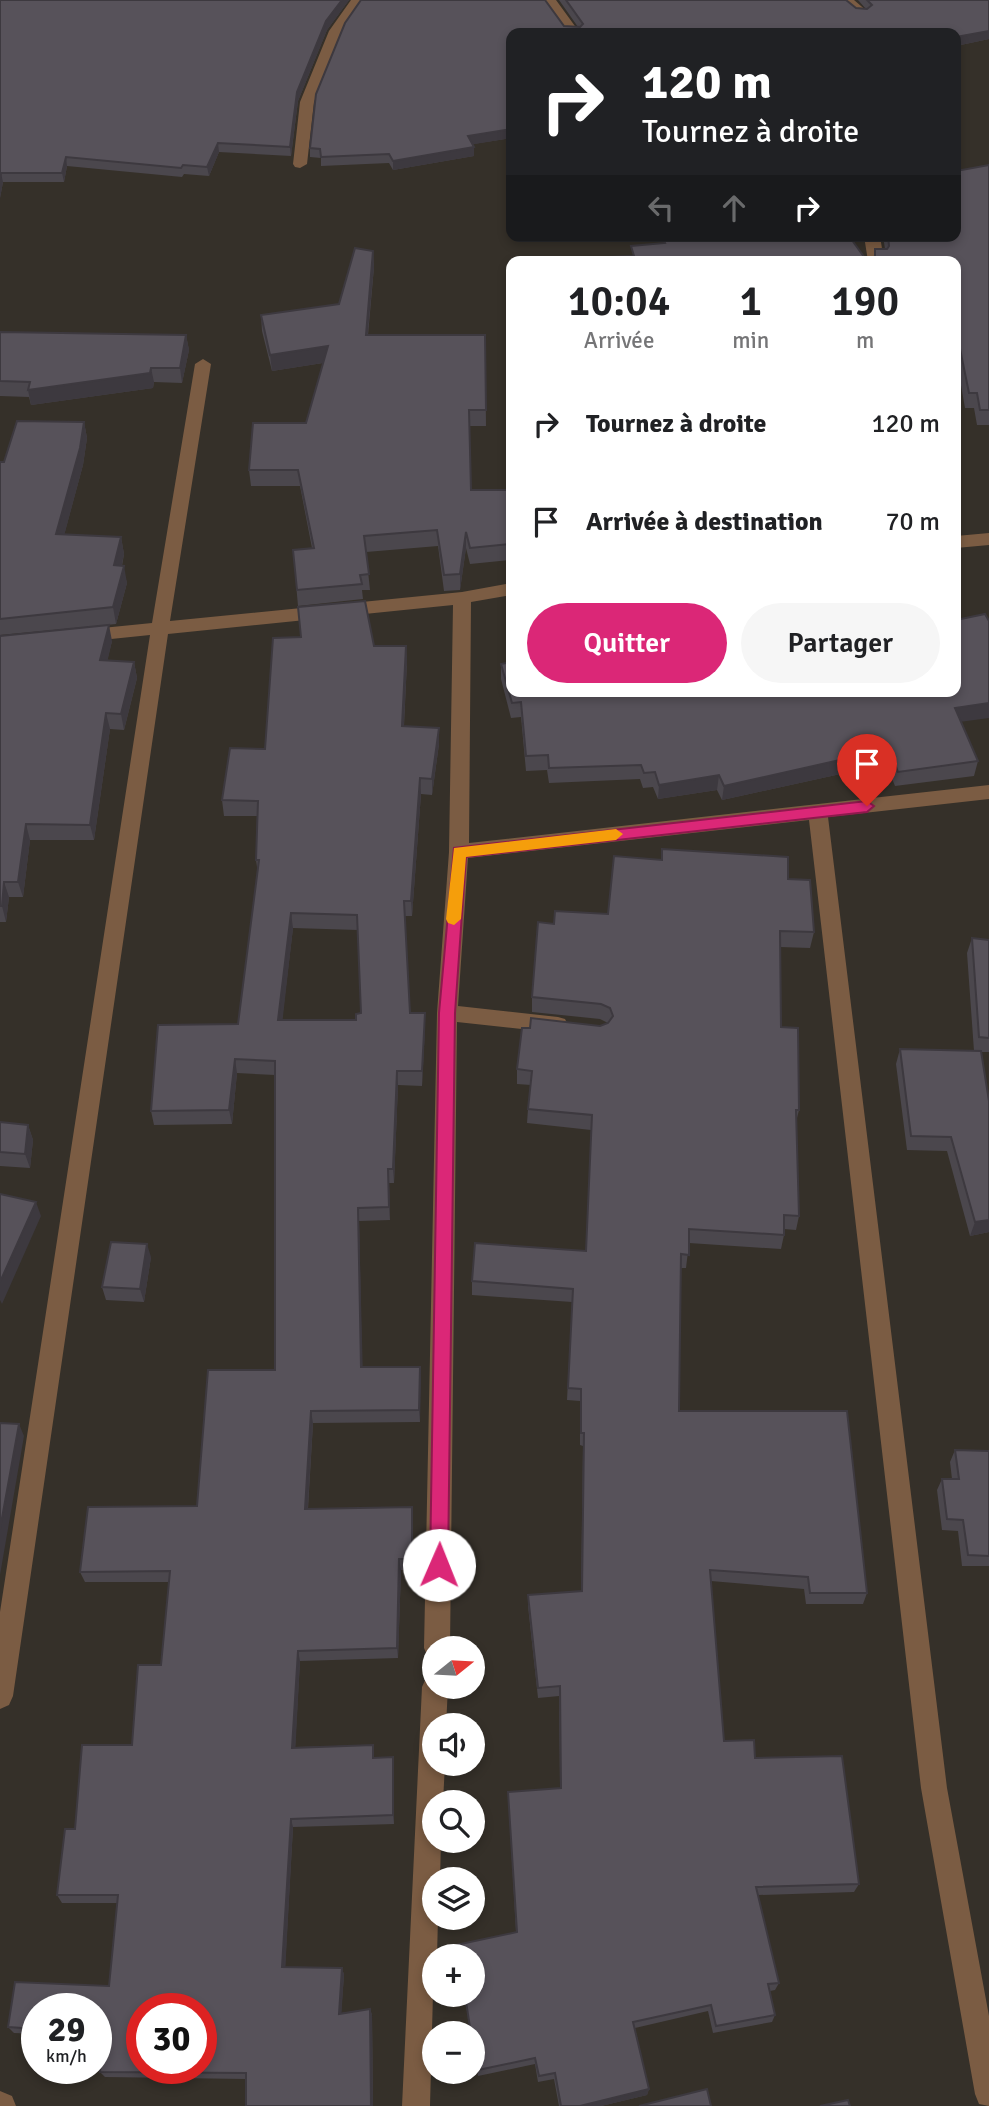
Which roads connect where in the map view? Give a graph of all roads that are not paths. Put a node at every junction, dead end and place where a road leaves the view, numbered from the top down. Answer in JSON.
{"nodes":[{"id":1,"x":358,"y":0,"type":"edge"},
{"id":2,"x":549,"y":0,"type":"edge"},
{"id":3,"x":845,"y":0,"type":"edge"},
{"id":4,"x":861,"y":12,"type":"edge"},
{"id":5,"x":569,"y":28,"type":"edge"},
{"id":6,"x":300,"y":164,"type":"dead end"},
{"id":7,"x":203,"y":364,"type":"dead end"},
{"id":8,"x":989,"y":539,"type":"edge"},
{"id":9,"x":961,"y":542,"type":"edge"},
{"id":10,"x":506,"y":590,"type":"edge"},
{"id":11,"x":462,"y":598,"type":"junction"},
{"id":12,"x":160,"y":628,"type":"junction"},
{"id":13,"x":66,"y":638,"type":"edge"},
{"id":14,"x":989,"y":792,"type":"edge"},
{"id":15,"x":818,"y":812,"type":"junction"},
{"id":16,"x":459,"y":852,"type":"junction"},
{"id":17,"x":447,"y":1013,"type":"junction"},
{"id":18,"x":585,"y":1028,"type":"edge"},
{"id":19,"x":437,"y":1636,"type":"edge"},
{"id":20,"x":0,"y":1696,"type":"edge"},
{"id":21,"x":434,"y":1699,"type":"edge"},
{"id":22,"x":989,"y":2095,"type":"edge"},
{"id":23,"x":416,"y":2106,"type":"edge"}],
"edges":[{"from":1,"to":6,"type":"street"},
{"from":2,"to":5,"type":"street"},
{"from":3,"to":4,"type":"street"},
{"from":7,"to":12,"type":"street"},
{"from":8,"to":9,"type":"street"},
{"from":10,"to":11,"type":"street"},
{"from":11,"to":12,"type":"street"},
{"from":11,"to":16,"type":"street"},
{"from":12,"to":13,"type":"street"},
{"from":12,"to":20,"type":"street"},
{"from":14,"to":15,"type":"street"},
{"from":15,"to":16,"type":"street"},
{"from":15,"to":22,"type":"street"},
{"from":16,"to":17,"type":"street"},
{"from":17,"to":18,"type":"street"},
{"from":17,"to":19,"type":"street"},
{"from":21,"to":23,"type":"street"}]}
